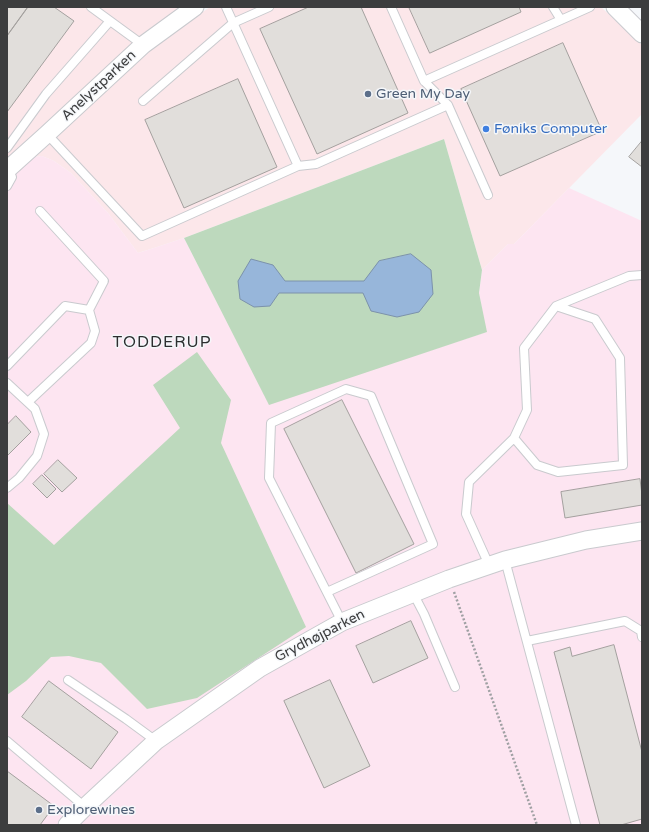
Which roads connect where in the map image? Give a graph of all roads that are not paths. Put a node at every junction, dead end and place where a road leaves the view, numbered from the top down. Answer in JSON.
{"nodes":[{"id":1,"x":91,"y":7,"type":"edge"},
{"id":2,"x":195,"y":7,"type":"edge"},
{"id":3,"x":226,"y":7,"type":"edge"},
{"id":4,"x":269,"y":7,"type":"edge"},
{"id":5,"x":391,"y":7,"type":"edge"},
{"id":6,"x":553,"y":7,"type":"edge"},
{"id":7,"x":590,"y":7,"type":"edge"},
{"id":8,"x":615,"y":7,"type":"edge"},
{"id":9,"x":561,"y":20,"type":"junction"},
{"id":10,"x":110,"y":21,"type":"junction"},
{"id":11,"x":233,"y":23,"type":"junction"},
{"id":12,"x":642,"y":34,"type":"edge"},
{"id":13,"x":143,"y":45,"type":"junction"},
{"id":14,"x":424,"y":81,"type":"junction"},
{"id":15,"x":143,"y":101,"type":"dead end"},
{"id":16,"x":448,"y":105,"type":"junction"},
{"id":17,"x":47,"y":134,"type":"junction"},
{"id":18,"x":7,"y":148,"type":"edge"},
{"id":19,"x":298,"y":166,"type":"junction"},
{"id":20,"x":7,"y":169,"type":"edge"},
{"id":21,"x":7,"y":186,"type":"edge"},
{"id":22,"x":488,"y":195,"type":"dead end"},
{"id":23,"x":40,"y":211,"type":"dead end"},
{"id":24,"x":642,"y":275,"type":"edge"},
{"id":25,"x":556,"y":306,"type":"junction"},
{"id":26,"x":89,"y":310,"type":"junction"},
{"id":27,"x":7,"y":366,"type":"edge"},
{"id":28,"x":7,"y":383,"type":"edge"},
{"id":29,"x":28,"y":402,"type":"junction"},
{"id":30,"x":514,"y":438,"type":"junction"},
{"id":31,"x":7,"y":488,"type":"edge"},
{"id":32,"x":642,"y":531,"type":"edge"},
{"id":33,"x":505,"y":560,"type":"junction"},
{"id":34,"x":489,"y":565,"type":"junction"},
{"id":35,"x":327,"y":592,"type":"junction"},
{"id":36,"x":413,"y":593,"type":"junction"},
{"id":37,"x":342,"y":622,"type":"junction"},
{"id":38,"x":642,"y":637,"type":"edge"},
{"id":39,"x":527,"y":641,"type":"junction"},
{"id":40,"x":68,"y":680,"type":"dead end"},
{"id":41,"x":455,"y":687,"type":"dead end"},
{"id":42,"x":7,"y":741,"type":"edge"},
{"id":43,"x":156,"y":741,"type":"junction"},
{"id":44,"x":85,"y":807,"type":"junction"},
{"id":45,"x":68,"y":825,"type":"edge"},
{"id":46,"x":576,"y":825,"type":"edge"}],
"edges":[{"from":1,"to":10,"type":"lane"},
{"from":2,"to":13,"type":"street","name":"Anelystparken"},
{"from":3,"to":11,"type":"lane"},
{"from":4,"to":11,"type":"lane"},
{"from":5,"to":14,"type":"lane"},
{"from":6,"to":9,"type":"lane"},
{"from":7,"to":9,"type":"lane"},
{"from":8,"to":12,"type":"street"},
{"from":9,"to":14,"type":"lane"},
{"from":10,"to":13,"type":"lane"},
{"from":10,"to":18,"type":"lane"},
{"from":11,"to":15,"type":"lane"},
{"from":11,"to":19,"type":"lane"},
{"from":13,"to":17,"type":"street","name":"Anelystparken"},
{"from":14,"to":16,"type":"lane"},
{"from":16,"to":19,"type":"lane"},
{"from":16,"to":22,"type":"lane"},
{"from":17,"to":19,"type":"lane"},
{"from":17,"to":20,"type":"street","name":"Anelystparken"},
{"from":20,"to":21,"type":"lane"},
{"from":23,"to":26,"type":"lane"},
{"from":24,"to":25,"type":"lane"},
{"from":25,"to":30,"type":"lane"},
{"from":25,"to":30,"type":"lane"},
{"from":26,"to":27,"type":"lane"},
{"from":26,"to":29,"type":"lane"},
{"from":28,"to":29,"type":"lane"},
{"from":29,"to":31,"type":"lane"},
{"from":30,"to":34,"type":"lane"},
{"from":32,"to":33,"type":"street","name":"Grydhøjparken"},
{"from":33,"to":34,"type":"street","name":"Grydhøjparken"},
{"from":33,"to":39,"type":"lane"},
{"from":34,"to":36,"type":"street","name":"Grydhøjparken"},
{"from":35,"to":35,"type":"lane"},
{"from":35,"to":37,"type":"lane"},
{"from":36,"to":37,"type":"street","name":"Grydhøjparken"},
{"from":36,"to":41,"type":"lane"},
{"from":37,"to":43,"type":"street","name":"Grydhøjparken"},
{"from":38,"to":39,"type":"lane"},
{"from":39,"to":46,"type":"lane"},
{"from":40,"to":43,"type":"lane"},
{"from":42,"to":44,"type":"lane"},
{"from":43,"to":44,"type":"street","name":"Grydhøjparken"},
{"from":44,"to":45,"type":"street","name":"Grydhøjparken"}]}
